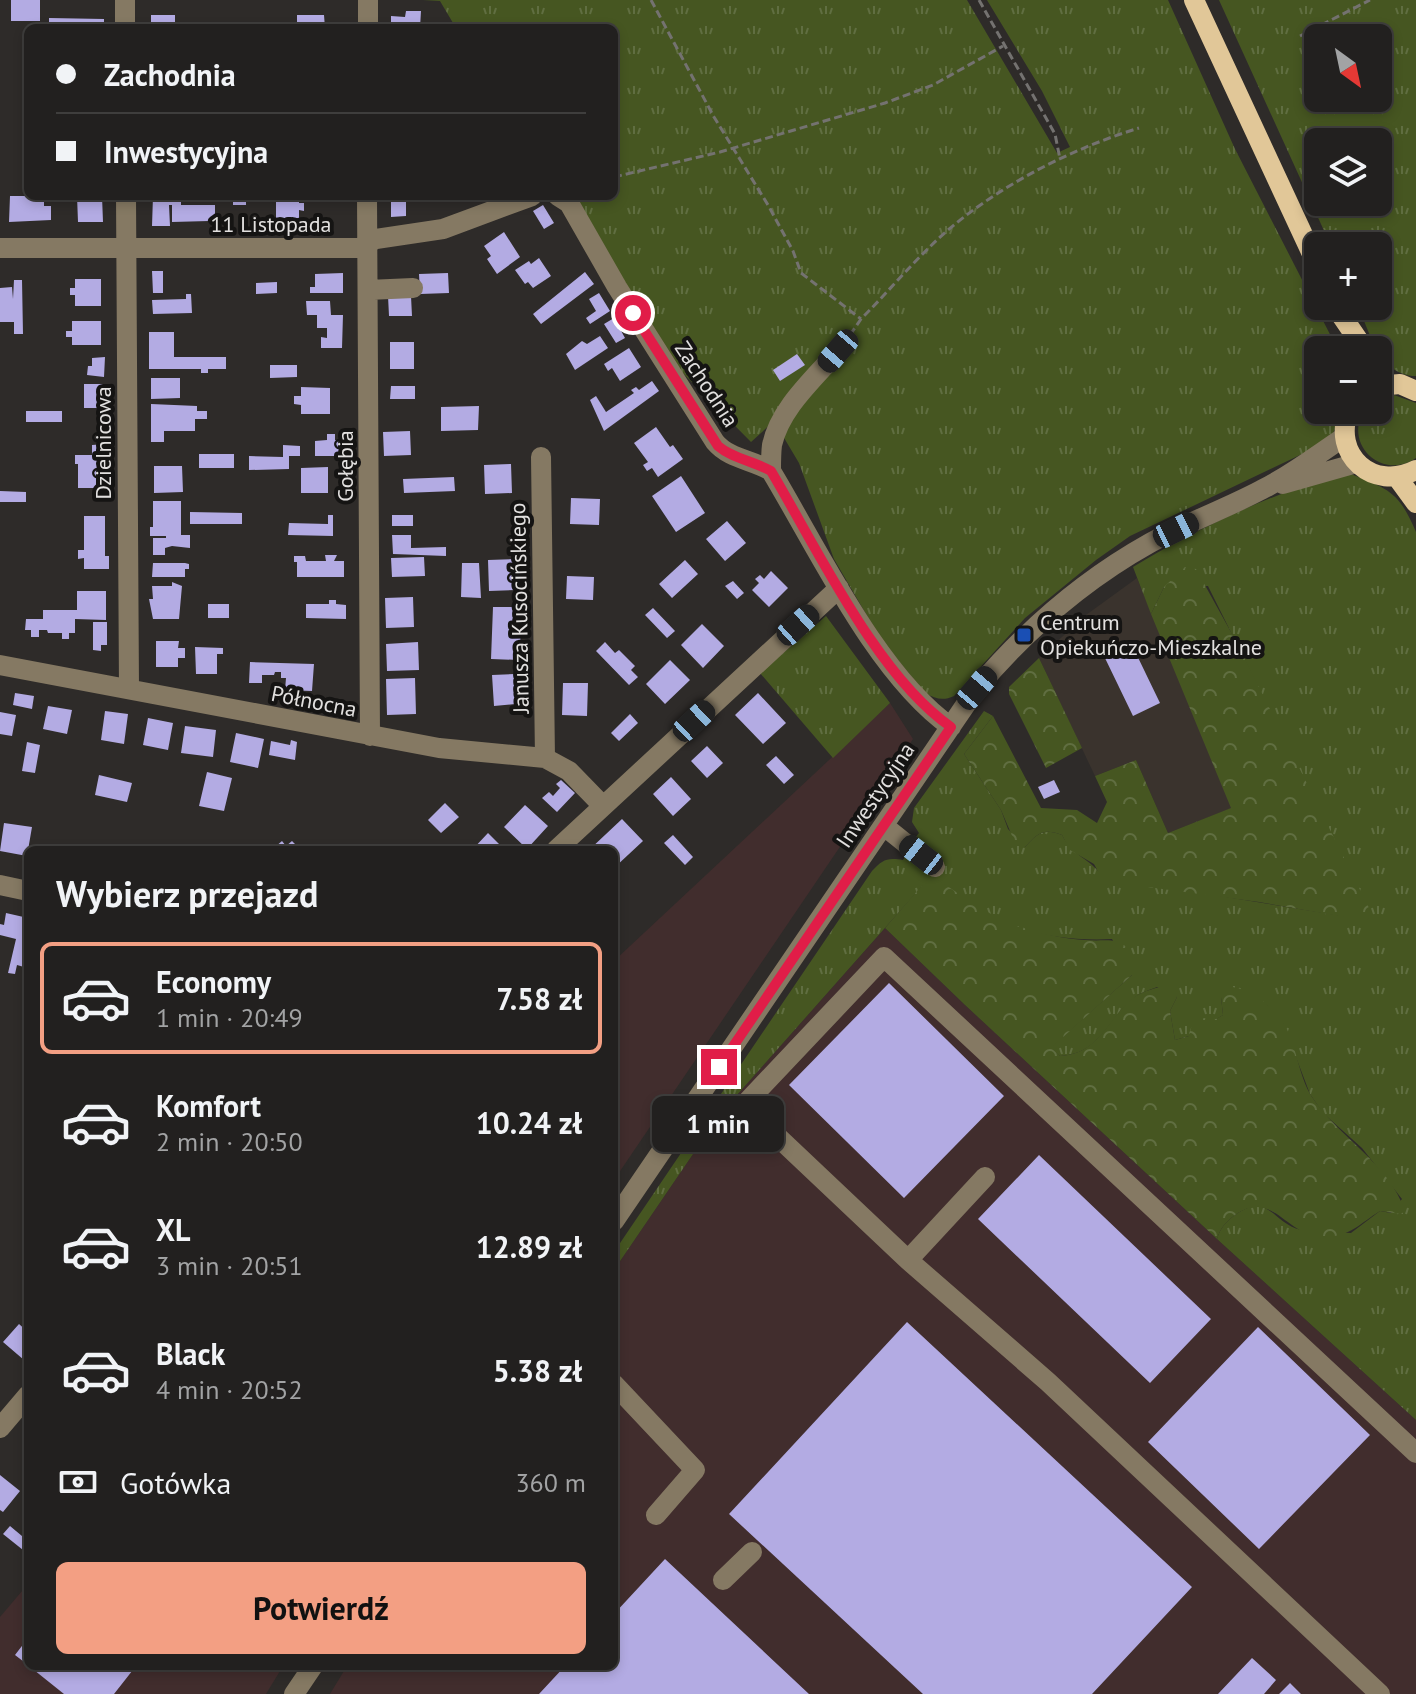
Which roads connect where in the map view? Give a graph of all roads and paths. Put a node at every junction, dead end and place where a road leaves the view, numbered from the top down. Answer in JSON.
{"nodes":[{"id":1,"x":125,"y":0,"type":"edge"},
{"id":2,"x":368,"y":0,"type":"edge"},
{"id":3,"x":651,"y":0,"type":"edge"},
{"id":4,"x":979,"y":0,"type":"edge"},
{"id":5,"x":1194,"y":0,"type":"edge"},
{"id":6,"x":1370,"y":0,"type":"edge"},
{"id":7,"x":125,"y":24,"type":"edge"},
{"id":8,"x":368,"y":24,"type":"edge"},
{"id":9,"x":1300,"y":36,"type":"dead end"},
{"id":10,"x":1003,"y":46,"type":"junction"},
{"id":11,"x":1139,"y":128,"type":"dead end"},
{"id":12,"x":733,"y":148,"type":"junction"},
{"id":13,"x":1060,"y":159,"type":"junction"},
{"id":14,"x":618,"y":176,"type":"edge"},
{"id":15,"x":126,"y":200,"type":"edge"},
{"id":16,"x":367,"y":200,"type":"edge"},
{"id":17,"x":521,"y":200,"type":"edge"},
{"id":18,"x":564,"y":200,"type":"edge"},
{"id":19,"x":1304,"y":237,"type":"edge"},
{"id":20,"x":367,"y":244,"type":"junction"},
{"id":21,"x":0,"y":248,"type":"edge"},
{"id":22,"x":126,"y":248,"type":"junction"},
{"id":23,"x":413,"y":288,"type":"dead end"},
{"id":24,"x":368,"y":290,"type":"junction"},
{"id":25,"x":861,"y":319,"type":"junction"},
{"id":26,"x":838,"y":351,"type":"joint"},
{"id":27,"x":1392,"y":382,"type":"edge"},
{"id":28,"x":1416,"y":391,"type":"edge"},
{"id":29,"x":1346,"y":424,"type":"edge"},
{"id":30,"x":1344,"y":437,"type":"junction"},
{"id":31,"x":541,"y":457,"type":"dead end"},
{"id":32,"x":1357,"y":463,"type":"junction"},
{"id":33,"x":771,"y":471,"type":"junction"},
{"id":34,"x":1406,"y":474,"type":"edge"},
{"id":35,"x":1264,"y":489,"type":"junction"},
{"id":36,"x":1416,"y":503,"type":"edge"},
{"id":37,"x":839,"y":588,"type":"junction"},
{"id":38,"x":0,"y":665,"type":"edge"},
{"id":39,"x":129,"y":689,"type":"junction"},
{"id":40,"x":951,"y":727,"type":"junction"},
{"id":41,"x":370,"y":736,"type":"junction"},
{"id":42,"x":545,"y":758,"type":"junction"},
{"id":43,"x":603,"y":806,"type":"junction"},
{"id":44,"x":884,"y":826,"type":"junction"},
{"id":45,"x":560,"y":846,"type":"edge"},
{"id":46,"x":935,"y":867,"type":"dead end"},
{"id":47,"x":0,"y":885,"type":"edge"},
{"id":48,"x":24,"y":890,"type":"edge"},
{"id":49,"x":985,"y":1177,"type":"dead end"},
{"id":50,"x":618,"y":1215,"type":"edge"},
{"id":51,"x":908,"y":1260,"type":"junction"},
{"id":52,"x":618,"y":1388,"type":"edge"},
{"id":53,"x":24,"y":1400,"type":"edge"},
{"id":54,"x":0,"y":1428,"type":"edge"},
{"id":55,"x":1416,"y":1453,"type":"edge"},
{"id":56,"x":656,"y":1515,"type":"dead end"},
{"id":57,"x":752,"y":1552,"type":"dead end"},
{"id":58,"x":723,"y":1580,"type":"dead end"},
{"id":59,"x":310,"y":1670,"type":"edge"},
{"id":60,"x":294,"y":1694,"type":"edge"},
{"id":61,"x":1380,"y":1694,"type":"edge"}],
"edges":[{"from":1,"to":7,"type":"street"},
{"from":2,"to":8,"type":"street"},
{"from":3,"to":12,"type":"path"},
{"from":4,"to":10,"type":"path"},
{"from":5,"to":19,"type":"main road"},
{"from":6,"to":9,"type":"path"},
{"from":10,"to":12,"type":"path"},
{"from":10,"to":13,"type":"path"},
{"from":11,"to":13,"type":"path"},
{"from":12,"to":14,"type":"path"},
{"from":12,"to":25,"type":"path"},
{"from":13,"to":25,"type":"path"},
{"from":15,"to":22,"type":"street","name":"Dzielnicowa"},
{"from":16,"to":20,"type":"street","name":"Gołębia"},
{"from":17,"to":20,"type":"street","name":"11 Listopada"},
{"from":18,"to":33,"type":"street","name":"Zachodnia"},
{"from":20,"to":22,"type":"street","name":"11 Listopada"},
{"from":20,"to":24,"type":"street","name":"Gołębia"},
{"from":21,"to":22,"type":"street","name":"11 Listopada"},
{"from":22,"to":39,"type":"street","name":"Dzielnicowa"},
{"from":23,"to":24,"type":"street"},
{"from":24,"to":41,"type":"street","name":"Gołębia"},
{"from":25,"to":26,"type":"path"},
{"from":26,"to":33,"type":"street"},
{"from":27,"to":28,"type":"main road"},
{"from":29,"to":30,"type":"main road"},
{"from":30,"to":32,"type":"main road"},
{"from":30,"to":35,"type":"street","name":"Inwestycyjna"},
{"from":31,"to":42,"type":"street","name":"Janusza Kusocińskiego"},
{"from":32,"to":34,"type":"main road"},
{"from":32,"to":35,"type":"street","name":"Inwestycyjna"},
{"from":33,"to":37,"type":"street"},
{"from":34,"to":36,"type":"main road"},
{"from":35,"to":40,"type":"street","name":"Inwestycyjna"},
{"from":37,"to":40,"type":"street"},
{"from":37,"to":43,"type":"street"},
{"from":38,"to":39,"type":"street","name":"Północna"},
{"from":39,"to":41,"type":"street","name":"Północna"},
{"from":40,"to":44,"type":"street","name":"Inwestycyjna"},
{"from":41,"to":42,"type":"street","name":"Północna"},
{"from":42,"to":43,"type":"street","name":"Północna"},
{"from":43,"to":45,"type":"street"},
{"from":44,"to":46,"type":"street"},
{"from":44,"to":50,"type":"street","name":"Inwestycyjna"},
{"from":47,"to":48,"type":"street"},
{"from":49,"to":51,"type":"street"},
{"from":51,"to":55,"type":"street"},
{"from":51,"to":61,"type":"street"},
{"from":52,"to":56,"type":"street"},
{"from":53,"to":54,"type":"street"},
{"from":57,"to":58,"type":"street"},
{"from":59,"to":60,"type":"street"}]}
